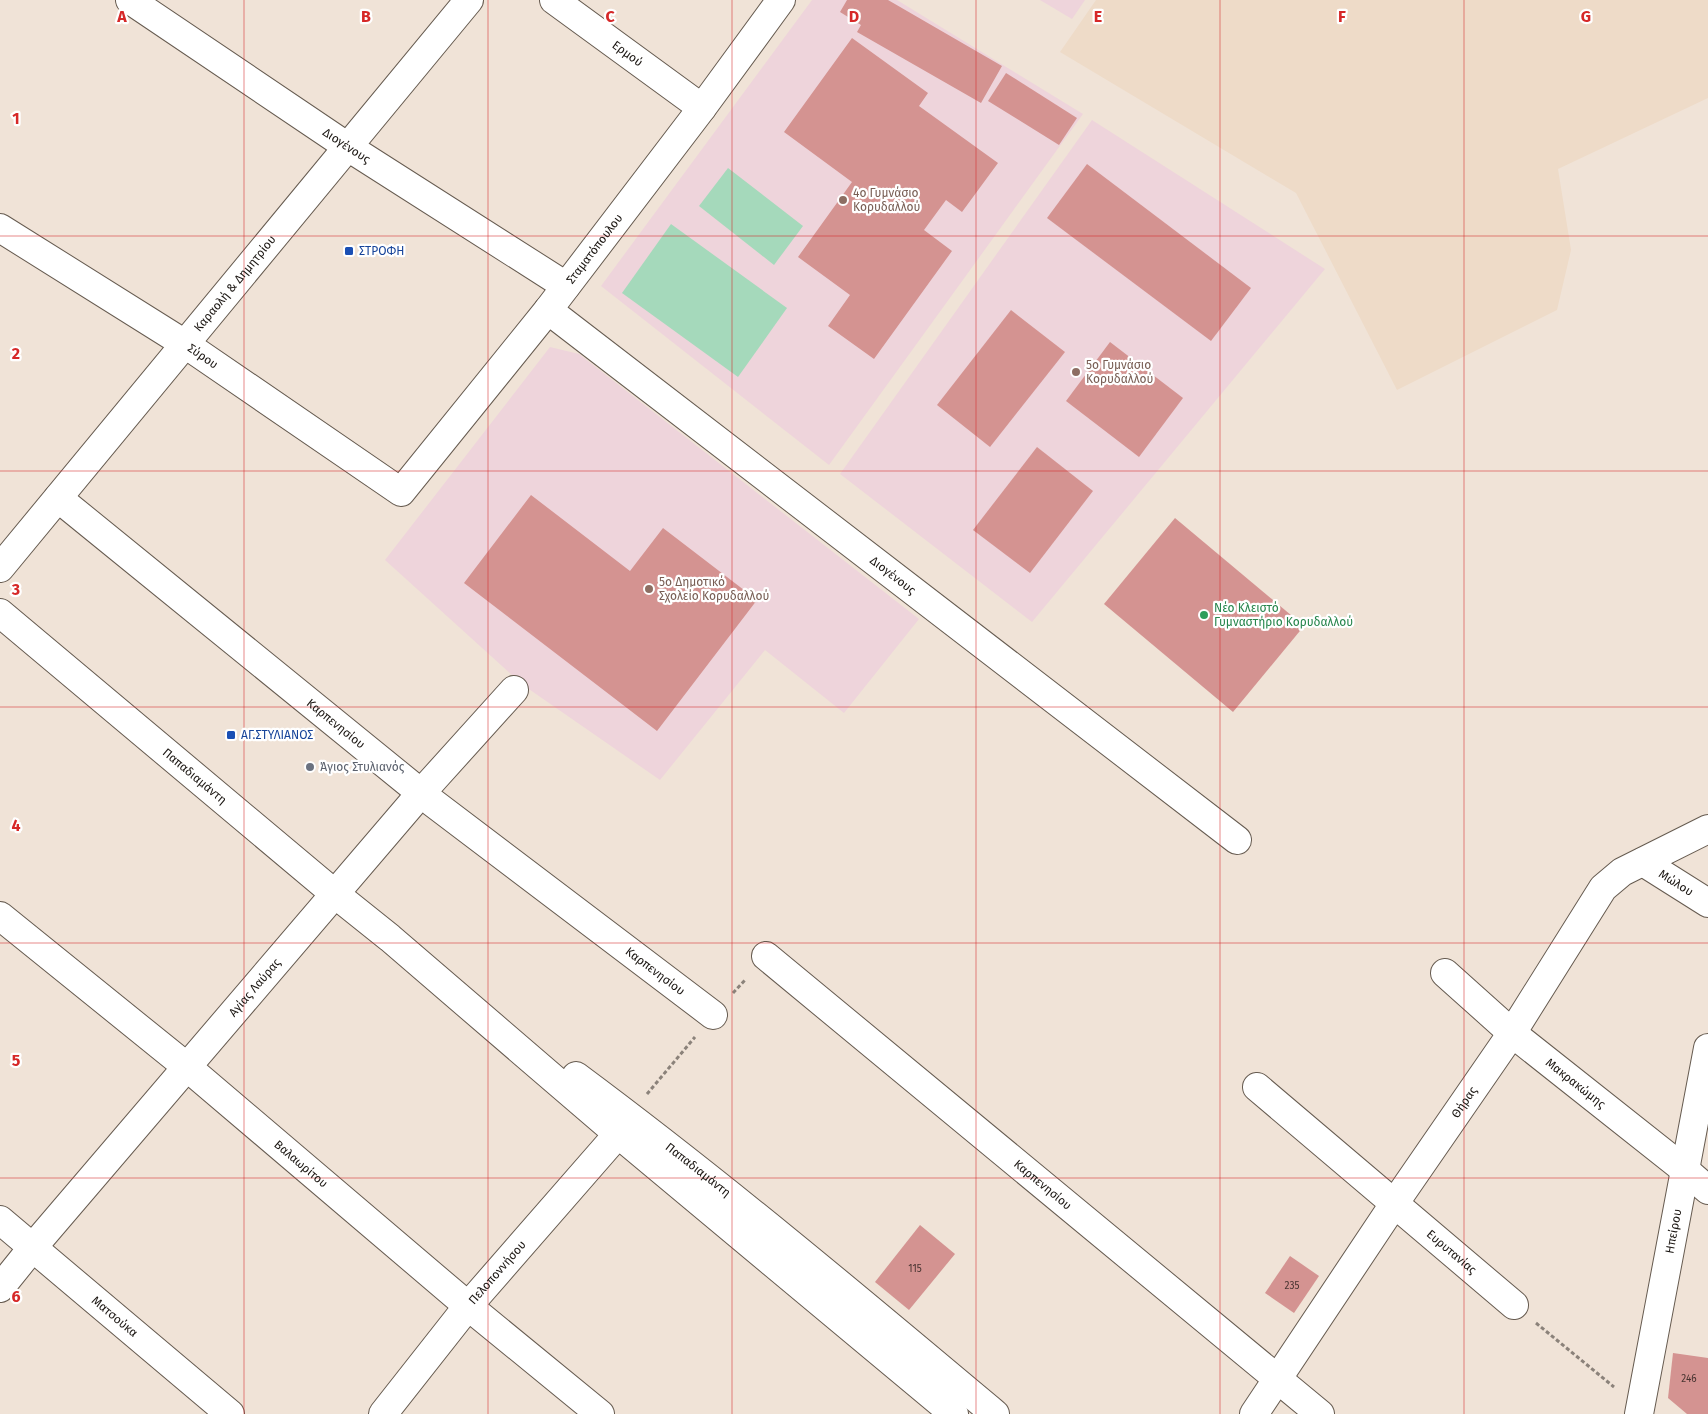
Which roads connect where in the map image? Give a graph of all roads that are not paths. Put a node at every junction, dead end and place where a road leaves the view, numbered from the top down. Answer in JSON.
{"nodes":[{"id":1,"x":130,"y":0,"type":"edge"},
{"id":2,"x":469,"y":0,"type":"edge"},
{"id":3,"x":554,"y":0,"type":"edge"},
{"id":4,"x":782,"y":0,"type":"edge"},
{"id":5,"x":702,"y":108,"type":"junction"},
{"id":6,"x":348,"y":147,"type":"junction"},
{"id":7,"x":0,"y":228,"type":"edge"},
{"id":8,"x":566,"y":286,"type":"junction"},
{"id":9,"x":548,"y":310,"type":"junction"},
{"id":10,"x":185,"y":344,"type":"junction"},
{"id":11,"x":401,"y":492,"type":"joint"},
{"id":12,"x":58,"y":498,"type":"junction"},
{"id":13,"x":0,"y":568,"type":"edge"},
{"id":14,"x":0,"y":613,"type":"edge"},
{"id":15,"x":514,"y":690,"type":"dead end"},
{"id":16,"x":421,"y":793,"type":"junction"},
{"id":17,"x":1708,"y":829,"type":"edge"},
{"id":18,"x":1237,"y":840,"type":"dead end"},
{"id":19,"x":1643,"y":862,"type":"junction"},
{"id":20,"x":335,"y":894,"type":"junction"},
{"id":21,"x":1708,"y":903,"type":"edge"},
{"id":22,"x":0,"y":916,"type":"edge"},
{"id":23,"x":390,"y":938,"type":"junction"},
{"id":24,"x":766,"y":956,"type":"dead end"},
{"id":25,"x":1445,"y":973,"type":"dead end"},
{"id":26,"x":713,"y":1015,"type":"dead end"},
{"id":27,"x":1512,"y":1034,"type":"junction"},
{"id":28,"x":1708,"y":1048,"type":"edge"},
{"id":29,"x":187,"y":1067,"type":"junction"},
{"id":30,"x":1258,"y":1087,"type":"dead end"},
{"id":31,"x":618,"y":1134,"type":"junction"},
{"id":32,"x":1685,"y":1170,"type":"junction"},
{"id":33,"x":1708,"y":1190,"type":"edge"},
{"id":34,"x":1394,"y":1204,"type":"junction"},
{"id":35,"x":0,"y":1220,"type":"edge"},
{"id":36,"x":33,"y":1247,"type":"junction"},
{"id":37,"x":0,"y":1288,"type":"edge"},
{"id":38,"x":1514,"y":1305,"type":"road end"},
{"id":39,"x":468,"y":1306,"type":"junction"},
{"id":40,"x":1278,"y":1379,"type":"junction"},
{"id":41,"x":1642,"y":1412,"type":"edge"},
{"id":42,"x":230,"y":1414,"type":"edge"},
{"id":43,"x":383,"y":1414,"type":"edge"},
{"id":44,"x":600,"y":1414,"type":"edge"},
{"id":45,"x":954,"y":1414,"type":"edge"},
{"id":46,"x":995,"y":1414,"type":"edge"},
{"id":47,"x":1254,"y":1414,"type":"edge"},
{"id":48,"x":1320,"y":1414,"type":"edge"}],
"edges":[{"from":1,"to":6,"type":"street","name":"Διογένους"},
{"from":2,"to":6,"type":"street","name":"Καραολή & Δημητρίου"},
{"from":3,"to":5,"type":"street","name":"Ερμού"},
{"from":4,"to":5,"type":"street","name":"Σταματόπουλου"},
{"from":5,"to":8,"type":"street","name":"Σταματόπουλου"},
{"from":6,"to":8,"type":"street","name":"Διογένους"},
{"from":6,"to":10,"type":"street","name":"Καραολή & Δημητρίου"},
{"from":7,"to":10,"type":"street","name":"Σύρου"},
{"from":8,"to":9,"type":"street","name":"Σταματόπουλου"},
{"from":9,"to":11,"type":"street","name":"Σταματόπουλου"},
{"from":9,"to":18,"type":"street","name":"Διογένους"},
{"from":10,"to":11,"type":"street","name":"Σύρου"},
{"from":10,"to":12,"type":"street","name":"Καραολή & Δημητρίου"},
{"from":12,"to":13,"type":"street","name":"Καραολή & Δημητρίου"},
{"from":12,"to":16,"type":"street","name":"Καρπενησίου"},
{"from":14,"to":20,"type":"street","name":"Παπαδιαμάντη"},
{"from":15,"to":16,"type":"street","name":"Αγίας Λαύρας"},
{"from":16,"to":20,"type":"street","name":"Αγίας Λαύρας"},
{"from":16,"to":26,"type":"street","name":"Καρπενησίου"},
{"from":17,"to":19,"type":"street","name":"Θήρας"},
{"from":19,"to":21,"type":"street","name":"Μώλου"},
{"from":19,"to":27,"type":"street","name":"Θήρας"},
{"from":20,"to":23,"type":"street","name":"Παπαδιαμάντη"},
{"from":20,"to":29,"type":"street","name":"Αγίας Λαύρας"},
{"from":22,"to":29,"type":"street","name":"Βαλαωρίτου"},
{"from":23,"to":31,"type":"street","name":"Παπαδιαμάντη"},
{"from":23,"to":46,"type":"street","name":"Παπαδιαμάντη"},
{"from":24,"to":40,"type":"street","name":"Καρπενησίου"},
{"from":25,"to":27,"type":"street","name":"Μακρακώμης"},
{"from":27,"to":32,"type":"street","name":"Μακρακώμης"},
{"from":27,"to":34,"type":"street","name":"Θήρας"},
{"from":28,"to":32,"type":"street","name":"Ηπείρου"},
{"from":29,"to":36,"type":"street","name":"Αγίας Λαύρας"},
{"from":29,"to":39,"type":"street","name":"Βαλαωρίτου"},
{"from":30,"to":34,"type":"street","name":"Ευρυτανίας"},
{"from":31,"to":39,"type":"street","name":"Πελοποννήσου"},
{"from":31,"to":45,"type":"street","name":"Παπαδιαμάντη"},
{"from":32,"to":33,"type":"street","name":"Μακρακώμης"},
{"from":32,"to":41,"type":"street","name":"Ηπείρου"},
{"from":34,"to":38,"type":"street","name":"Ευρυτανίας"},
{"from":34,"to":40,"type":"street","name":"Θήρας"},
{"from":35,"to":36,"type":"street","name":"Ματσούκα"},
{"from":36,"to":37,"type":"street","name":"Αγίας Λαύρας"},
{"from":36,"to":42,"type":"street","name":"Ματσούκα"},
{"from":39,"to":43,"type":"street","name":"Πελοποννήσου"},
{"from":39,"to":44,"type":"street","name":"Βαλαωρίτου"},
{"from":40,"to":47,"type":"street","name":"Θήρας"},
{"from":40,"to":48,"type":"street","name":"Καρπενησίου"}]}
